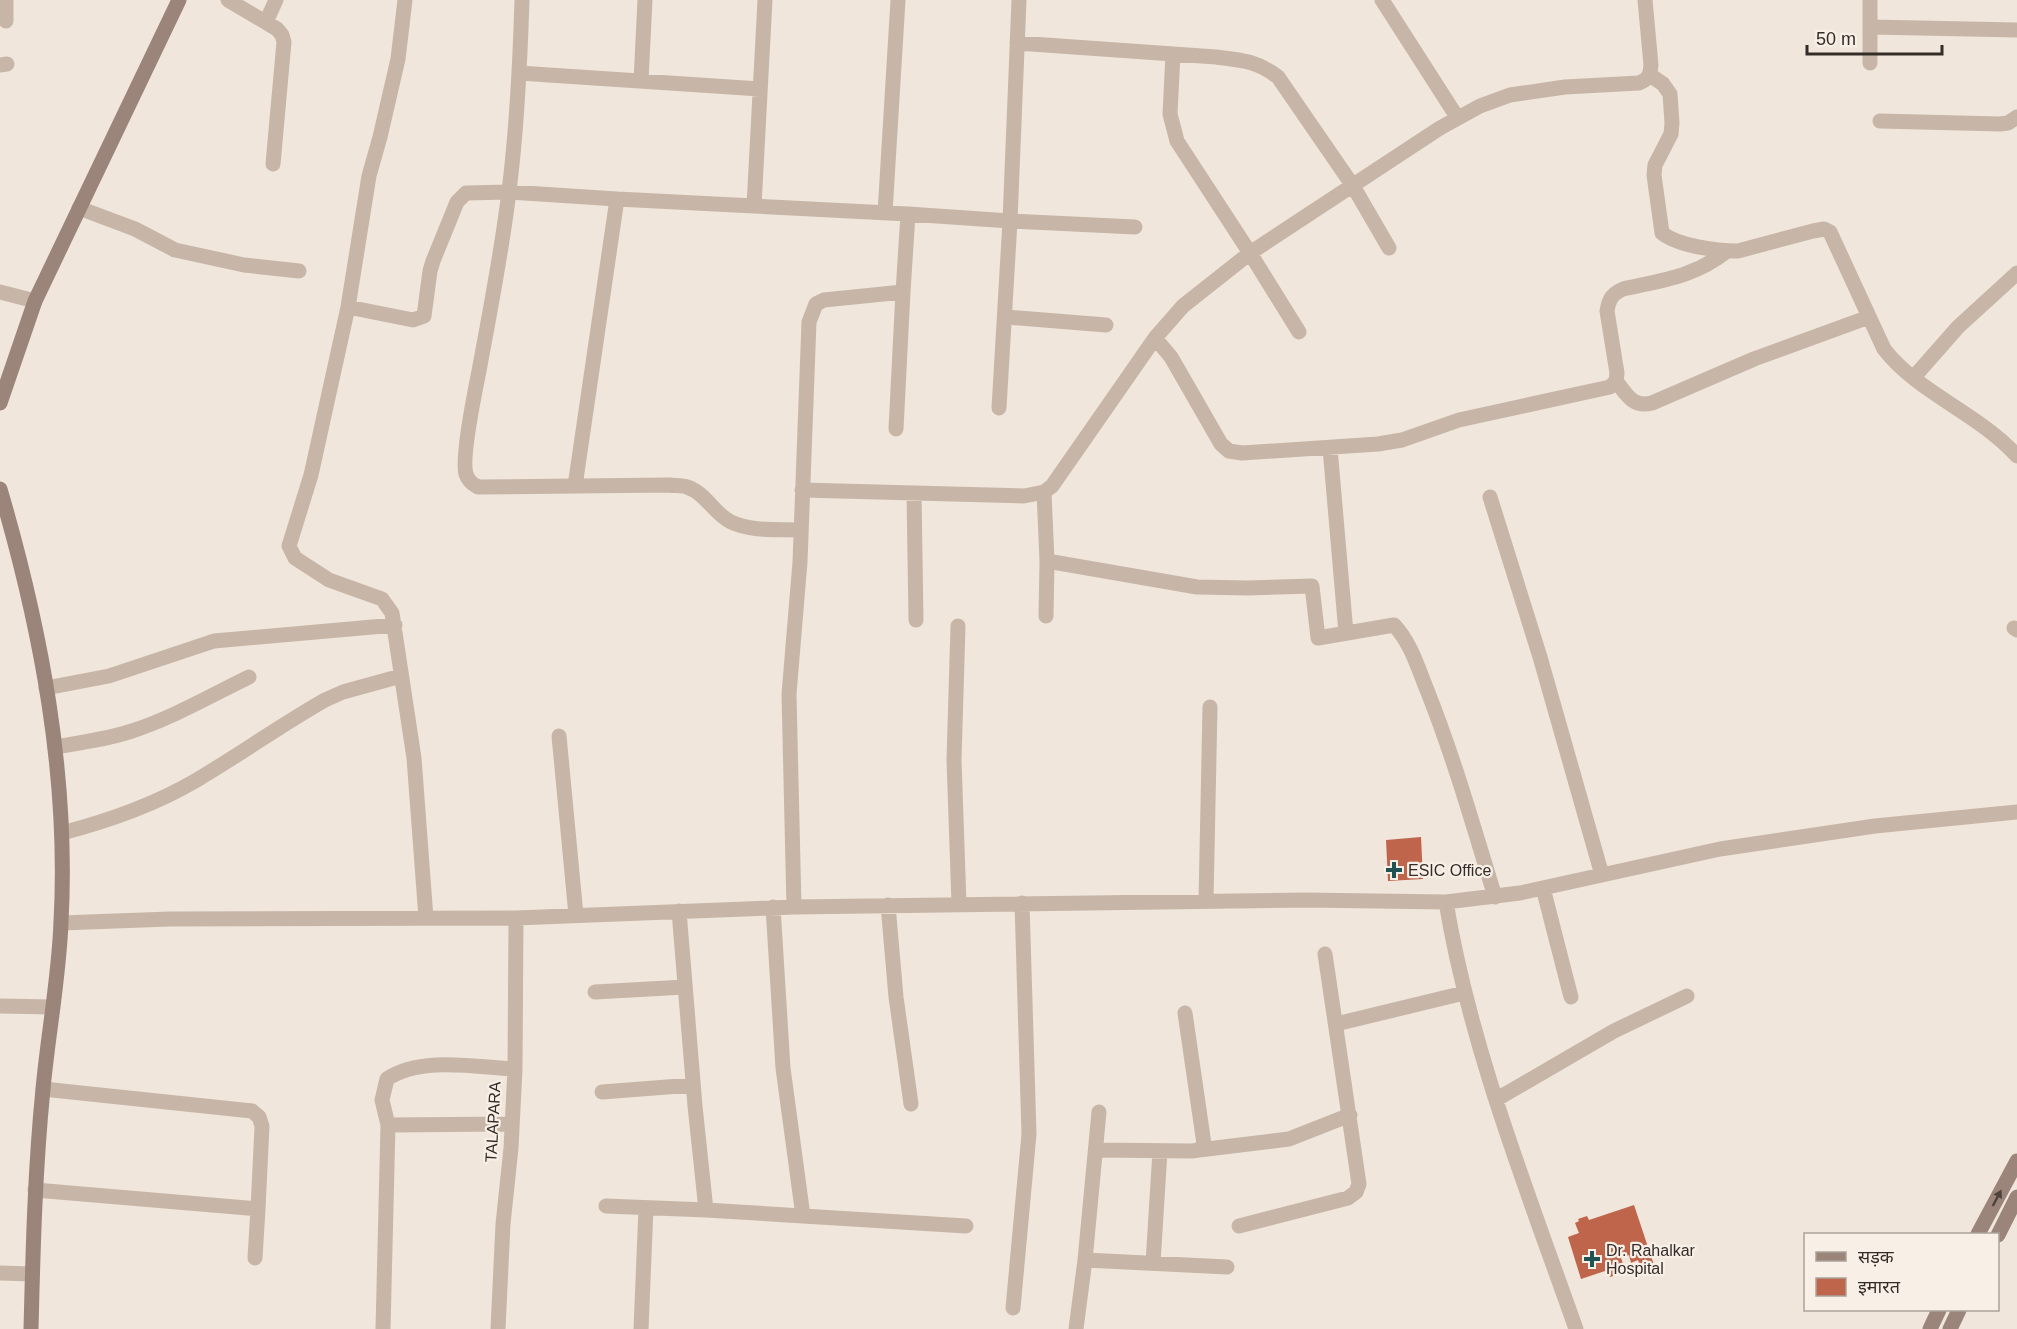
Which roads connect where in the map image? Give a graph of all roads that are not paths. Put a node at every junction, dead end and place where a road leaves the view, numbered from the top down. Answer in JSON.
{"nodes":[{"id":1,"x":6,"y":0,"type":"edge"},
{"id":2,"x":179,"y":0,"type":"edge"},
{"id":3,"x":228,"y":0,"type":"edge"},
{"id":4,"x":276,"y":0,"type":"edge"},
{"id":5,"x":405,"y":0,"type":"edge"},
{"id":6,"x":522,"y":0,"type":"edge"},
{"id":7,"x":645,"y":0,"type":"edge"},
{"id":8,"x":765,"y":0,"type":"edge"},
{"id":9,"x":898,"y":0,"type":"edge"},
{"id":10,"x":1018,"y":0,"type":"edge"},
{"id":11,"x":1382,"y":0,"type":"edge"},
{"id":12,"x":1645,"y":0,"type":"edge"},
{"id":13,"x":1870,"y":0,"type":"edge"},
{"id":14,"x":6,"y":21,"type":"dead end"},
{"id":15,"x":266,"y":22,"type":"junction"},
{"id":16,"x":1870,"y":27,"type":"junction"},
{"id":17,"x":2017,"y":30,"type":"edge"},
{"id":18,"x":1017,"y":43,"type":"junction"},
{"id":19,"x":1173,"y":54,"type":"junction"},
{"id":20,"x":1870,"y":63,"type":"dead end"},
{"id":21,"x":519,"y":73,"type":"junction"},
{"id":22,"x":1650,"y":75,"type":"junction"},
{"id":23,"x":641,"y":81,"type":"junction"},
{"id":24,"x":760,"y":89,"type":"junction"},
{"id":25,"x":1457,"y":117,"type":"junction"},
{"id":26,"x":2017,"y":117,"type":"edge"},
{"id":27,"x":1880,"y":121,"type":"dead end"},
{"id":28,"x":273,"y":164,"type":"dead end"},
{"id":29,"x":1353,"y":186,"type":"junction"},
{"id":30,"x":509,"y":192,"type":"junction"},
{"id":31,"x":617,"y":199,"type":"junction"},
{"id":32,"x":754,"y":206,"type":"junction"},
{"id":33,"x":79,"y":208,"type":"junction"},
{"id":34,"x":885,"y":213,"type":"junction"},
{"id":35,"x":908,"y":214,"type":"junction"},
{"id":36,"x":1010,"y":220,"type":"junction"},
{"id":37,"x":1135,"y":227,"type":"dead end"},
{"id":38,"x":1389,"y":248,"type":"dead end"},
{"id":39,"x":1727,"y":251,"type":"junction"},
{"id":40,"x":1250,"y":253,"type":"junction"},
{"id":41,"x":298,"y":271,"type":"dead end"},
{"id":42,"x":2017,"y":273,"type":"edge"},
{"id":43,"x":0,"y":292,"type":"edge"},
{"id":44,"x":903,"y":292,"type":"junction"},
{"id":45,"x":35,"y":301,"type":"junction"},
{"id":46,"x":348,"y":308,"type":"junction"},
{"id":47,"x":1006,"y":317,"type":"junction"},
{"id":48,"x":1869,"y":317,"type":"junction"},
{"id":49,"x":1106,"y":325,"type":"dead end"},
{"id":50,"x":1299,"y":332,"type":"dead end"},
{"id":51,"x":1155,"y":338,"type":"junction"},
{"id":52,"x":1914,"y":377,"type":"junction"},
{"id":53,"x":1616,"y":381,"type":"junction"},
{"id":54,"x":0,"y":404,"type":"edge"},
{"id":55,"x":999,"y":408,"type":"dead end"},
{"id":56,"x":896,"y":429,"type":"dead end"},
{"id":57,"x":1330,"y":448,"type":"junction"},
{"id":58,"x":2017,"y":456,"type":"edge"},
{"id":59,"x":575,"y":486,"type":"junction"},
{"id":60,"x":0,"y":489,"type":"edge"},
{"id":61,"x":802,"y":490,"type":"junction"},
{"id":62,"x":1044,"y":492,"type":"junction"},
{"id":63,"x":914,"y":493,"type":"junction"},
{"id":64,"x":1490,"y":497,"type":"dead end"},
{"id":65,"x":801,"y":530,"type":"junction"},
{"id":66,"x":1047,"y":561,"type":"junction"},
{"id":67,"x":1046,"y":616,"type":"dead end"},
{"id":68,"x":916,"y":620,"type":"dead end"},
{"id":69,"x":395,"y":626,"type":"junction"},
{"id":70,"x":958,"y":626,"type":"dead end"},
{"id":71,"x":1346,"y":633,"type":"junction"},
{"id":72,"x":401,"y":676,"type":"junction"},
{"id":73,"x":249,"y":677,"type":"dead end"},
{"id":74,"x":46,"y":688,"type":"junction"},
{"id":75,"x":1210,"y":707,"type":"dead end"},
{"id":76,"x":559,"y":736,"type":"dead end"},
{"id":77,"x":55,"y":747,"type":"junction"},
{"id":78,"x":2017,"y":812,"type":"edge"},
{"id":79,"x":62,"y":833,"type":"junction"},
{"id":80,"x":1602,"y":875,"type":"junction"},
{"id":81,"x":1543,"y":888,"type":"junction"},
{"id":82,"x":1495,"y":897,"type":"junction"},
{"id":83,"x":1206,"y":901,"type":"junction"},
{"id":84,"x":1446,"y":902,"type":"junction"},
{"id":85,"x":1022,"y":903,"type":"junction"},
{"id":86,"x":959,"y":904,"type":"junction"},
{"id":87,"x":888,"y":905,"type":"junction"},
{"id":88,"x":774,"y":907,"type":"junction"},
{"id":89,"x":794,"y":907,"type":"junction"},
{"id":90,"x":679,"y":911,"type":"junction"},
{"id":91,"x":576,"y":915,"type":"junction"},
{"id":92,"x":426,"y":918,"type":"junction"},
{"id":93,"x":516,"y":918,"type":"junction"},
{"id":94,"x":62,"y":923,"type":"junction"},
{"id":95,"x":1325,"y":954,"type":"dead end"},
{"id":96,"x":685,"y":987,"type":"junction"},
{"id":97,"x":596,"y":992,"type":"dead end"},
{"id":98,"x":1464,"y":993,"type":"junction"},
{"id":99,"x":1687,"y":996,"type":"dead end"},
{"id":100,"x":1571,"y":998,"type":"dead end"},
{"id":101,"x":0,"y":1006,"type":"edge"},
{"id":102,"x":52,"y":1007,"type":"junction"},
{"id":103,"x":1185,"y":1013,"type":"dead end"},
{"id":104,"x":1335,"y":1024,"type":"junction"},
{"id":105,"x":515,"y":1069,"type":"junction"},
{"id":106,"x":693,"y":1085,"type":"junction"},
{"id":107,"x":43,"y":1089,"type":"junction"},
{"id":108,"x":602,"y":1092,"type":"dead end"},
{"id":109,"x":1497,"y":1099,"type":"junction"},
{"id":110,"x":910,"y":1104,"type":"dead end"},
{"id":111,"x":1099,"y":1112,"type":"dead end"},
{"id":112,"x":1350,"y":1115,"type":"junction"},
{"id":113,"x":511,"y":1124,"type":"junction"},
{"id":114,"x":388,"y":1125,"type":"junction"},
{"id":115,"x":1096,"y":1150,"type":"junction"},
{"id":116,"x":1198,"y":1150,"type":"junction"},
{"id":117,"x":1160,"y":1151,"type":"junction"},
{"id":118,"x":2017,"y":1161,"type":"edge"},
{"id":119,"x":34,"y":1190,"type":"junction"},
{"id":120,"x":2017,"y":1197,"type":"edge"},
{"id":121,"x":606,"y":1206,"type":"dead end"},
{"id":122,"x":646,"y":1208,"type":"junction"},
{"id":123,"x":258,"y":1209,"type":"junction"},
{"id":124,"x":706,"y":1210,"type":"junction"},
{"id":125,"x":803,"y":1216,"type":"junction"},
{"id":126,"x":966,"y":1226,"type":"dead end"},
{"id":127,"x":1239,"y":1226,"type":"dead end"},
{"id":128,"x":1979,"y":1233,"type":"edge"},
{"id":129,"x":1999,"y":1233,"type":"edge"},
{"id":130,"x":255,"y":1258,"type":"dead end"},
{"id":131,"x":1085,"y":1260,"type":"junction"},
{"id":132,"x":1153,"y":1263,"type":"junction"},
{"id":133,"x":1227,"y":1267,"type":"dead end"},
{"id":134,"x":0,"y":1273,"type":"edge"},
{"id":135,"x":32,"y":1274,"type":"junction"},
{"id":136,"x":1013,"y":1308,"type":"dead end"},
{"id":137,"x":1939,"y":1311,"type":"edge"},
{"id":138,"x":1959,"y":1311,"type":"edge"},
{"id":139,"x":31,"y":1329,"type":"edge"},
{"id":140,"x":382,"y":1329,"type":"edge"},
{"id":141,"x":498,"y":1329,"type":"edge"},
{"id":142,"x":641,"y":1329,"type":"edge"},
{"id":143,"x":1076,"y":1329,"type":"edge"},
{"id":144,"x":1576,"y":1329,"type":"edge"},
{"id":145,"x":1930,"y":1329,"type":"edge"},
{"id":146,"x":1950,"y":1329,"type":"edge"}],
"edges":[{"from":1,"to":14,"type":"street"},
{"from":2,"to":33,"type":"street"},
{"from":3,"to":15,"type":"street"},
{"from":4,"to":15,"type":"street"},
{"from":5,"to":46,"type":"street"},
{"from":6,"to":21,"type":"street"},
{"from":7,"to":23,"type":"street"},
{"from":8,"to":24,"type":"street"},
{"from":9,"to":34,"type":"street"},
{"from":10,"to":18,"type":"street"},
{"from":11,"to":25,"type":"street"},
{"from":12,"to":22,"type":"street"},
{"from":13,"to":16,"type":"street"},
{"from":15,"to":28,"type":"street"},
{"from":16,"to":17,"type":"street"},
{"from":16,"to":20,"type":"street"},
{"from":18,"to":19,"type":"street"},
{"from":18,"to":36,"type":"street"},
{"from":19,"to":29,"type":"street"},
{"from":19,"to":40,"type":"street"},
{"from":21,"to":23,"type":"street"},
{"from":21,"to":30,"type":"street"},
{"from":22,"to":25,"type":"street"},
{"from":22,"to":39,"type":"street"},
{"from":23,"to":24,"type":"street"},
{"from":24,"to":32,"type":"street"},
{"from":25,"to":29,"type":"street"},
{"from":26,"to":27,"type":"street"},
{"from":29,"to":38,"type":"street"},
{"from":29,"to":40,"type":"street"},
{"from":30,"to":31,"type":"street"},
{"from":30,"to":46,"type":"street"},
{"from":30,"to":59,"type":"street"},
{"from":31,"to":32,"type":"street"},
{"from":31,"to":59,"type":"street"},
{"from":32,"to":34,"type":"street"},
{"from":33,"to":41,"type":"street"},
{"from":33,"to":45,"type":"street"},
{"from":34,"to":35,"type":"street"},
{"from":35,"to":36,"type":"street"},
{"from":35,"to":44,"type":"street"},
{"from":36,"to":37,"type":"street"},
{"from":36,"to":47,"type":"street"},
{"from":39,"to":48,"type":"street"},
{"from":39,"to":53,"type":"street"},
{"from":40,"to":50,"type":"street"},
{"from":40,"to":51,"type":"street"},
{"from":42,"to":52,"type":"street"},
{"from":43,"to":45,"type":"street"},
{"from":44,"to":56,"type":"street"},
{"from":44,"to":61,"type":"street"},
{"from":45,"to":54,"type":"street"},
{"from":46,"to":69,"type":"street"},
{"from":47,"to":49,"type":"street"},
{"from":47,"to":55,"type":"street"},
{"from":48,"to":52,"type":"street"},
{"from":48,"to":53,"type":"street"},
{"from":51,"to":57,"type":"street"},
{"from":51,"to":62,"type":"street"},
{"from":52,"to":58,"type":"street"},
{"from":53,"to":57,"type":"street"},
{"from":57,"to":71,"type":"street"},
{"from":59,"to":65,"type":"street"},
{"from":60,"to":74,"type":"street"},
{"from":61,"to":63,"type":"street"},
{"from":61,"to":65,"type":"street"},
{"from":62,"to":63,"type":"street"},
{"from":62,"to":66,"type":"street"},
{"from":63,"to":68,"type":"street"},
{"from":64,"to":80,"type":"street"},
{"from":65,"to":89,"type":"street"},
{"from":66,"to":67,"type":"street"},
{"from":66,"to":71,"type":"street"},
{"from":69,"to":72,"type":"street"},
{"from":69,"to":74,"type":"street"},
{"from":70,"to":86,"type":"street"},
{"from":71,"to":82,"type":"street"},
{"from":72,"to":79,"type":"street"},
{"from":72,"to":92,"type":"street"},
{"from":73,"to":77,"type":"street"},
{"from":74,"to":77,"type":"street"},
{"from":75,"to":83,"type":"street"},
{"from":76,"to":91,"type":"street"},
{"from":77,"to":79,"type":"street"},
{"from":78,"to":80,"type":"street"},
{"from":79,"to":94,"type":"street"},
{"from":80,"to":81,"type":"street"},
{"from":81,"to":82,"type":"street"},
{"from":81,"to":100,"type":"street"},
{"from":82,"to":84,"type":"street"},
{"from":83,"to":84,"type":"street"},
{"from":83,"to":85,"type":"street"},
{"from":84,"to":98,"type":"street"},
{"from":85,"to":86,"type":"street"},
{"from":85,"to":136,"type":"street"},
{"from":86,"to":87,"type":"street"},
{"from":87,"to":89,"type":"street"},
{"from":87,"to":110,"type":"street"},
{"from":88,"to":89,"type":"street"},
{"from":88,"to":90,"type":"street"},
{"from":88,"to":125,"type":"street"},
{"from":90,"to":91,"type":"street"},
{"from":90,"to":96,"type":"street"},
{"from":91,"to":93,"type":"street"},
{"from":92,"to":93,"type":"street"},
{"from":92,"to":94,"type":"street"},
{"from":93,"to":105,"type":"street","name":"TALAPARA"},
{"from":94,"to":102,"type":"street"},
{"from":95,"to":104,"type":"street"},
{"from":96,"to":97,"type":"street"},
{"from":96,"to":106,"type":"street"},
{"from":98,"to":104,"type":"street"},
{"from":98,"to":109,"type":"street"},
{"from":99,"to":109,"type":"street"},
{"from":101,"to":102,"type":"street"},
{"from":102,"to":107,"type":"street"},
{"from":103,"to":116,"type":"street"},
{"from":104,"to":112,"type":"street"},
{"from":105,"to":113,"type":"street","name":"TALAPARA"},
{"from":105,"to":114,"type":"street"},
{"from":106,"to":108,"type":"street"},
{"from":106,"to":124,"type":"street"},
{"from":107,"to":119,"type":"street"},
{"from":107,"to":123,"type":"street"},
{"from":109,"to":144,"type":"street"},
{"from":111,"to":115,"type":"street"},
{"from":112,"to":116,"type":"street"},
{"from":112,"to":127,"type":"street"},
{"from":113,"to":114,"type":"street"},
{"from":113,"to":141,"type":"street","name":"TALAPARA"},
{"from":114,"to":140,"type":"street"},
{"from":115,"to":117,"type":"street"},
{"from":115,"to":131,"type":"street"},
{"from":116,"to":117,"type":"street"},
{"from":117,"to":132,"type":"street"},
{"from":128,"to":118,"type":"street","one_way":true},
{"from":119,"to":123,"type":"street"},
{"from":119,"to":135,"type":"street"},
{"from":120,"to":129,"type":"street"},
{"from":121,"to":122,"type":"street"},
{"from":122,"to":124,"type":"street"},
{"from":122,"to":142,"type":"street"},
{"from":123,"to":130,"type":"street"},
{"from":124,"to":125,"type":"street"},
{"from":125,"to":126,"type":"street"},
{"from":131,"to":132,"type":"street"},
{"from":131,"to":143,"type":"street"},
{"from":132,"to":133,"type":"street"},
{"from":134,"to":135,"type":"street"},
{"from":135,"to":139,"type":"street"},
{"from":137,"to":145,"type":"street"},
{"from":138,"to":146,"type":"street"}]}
